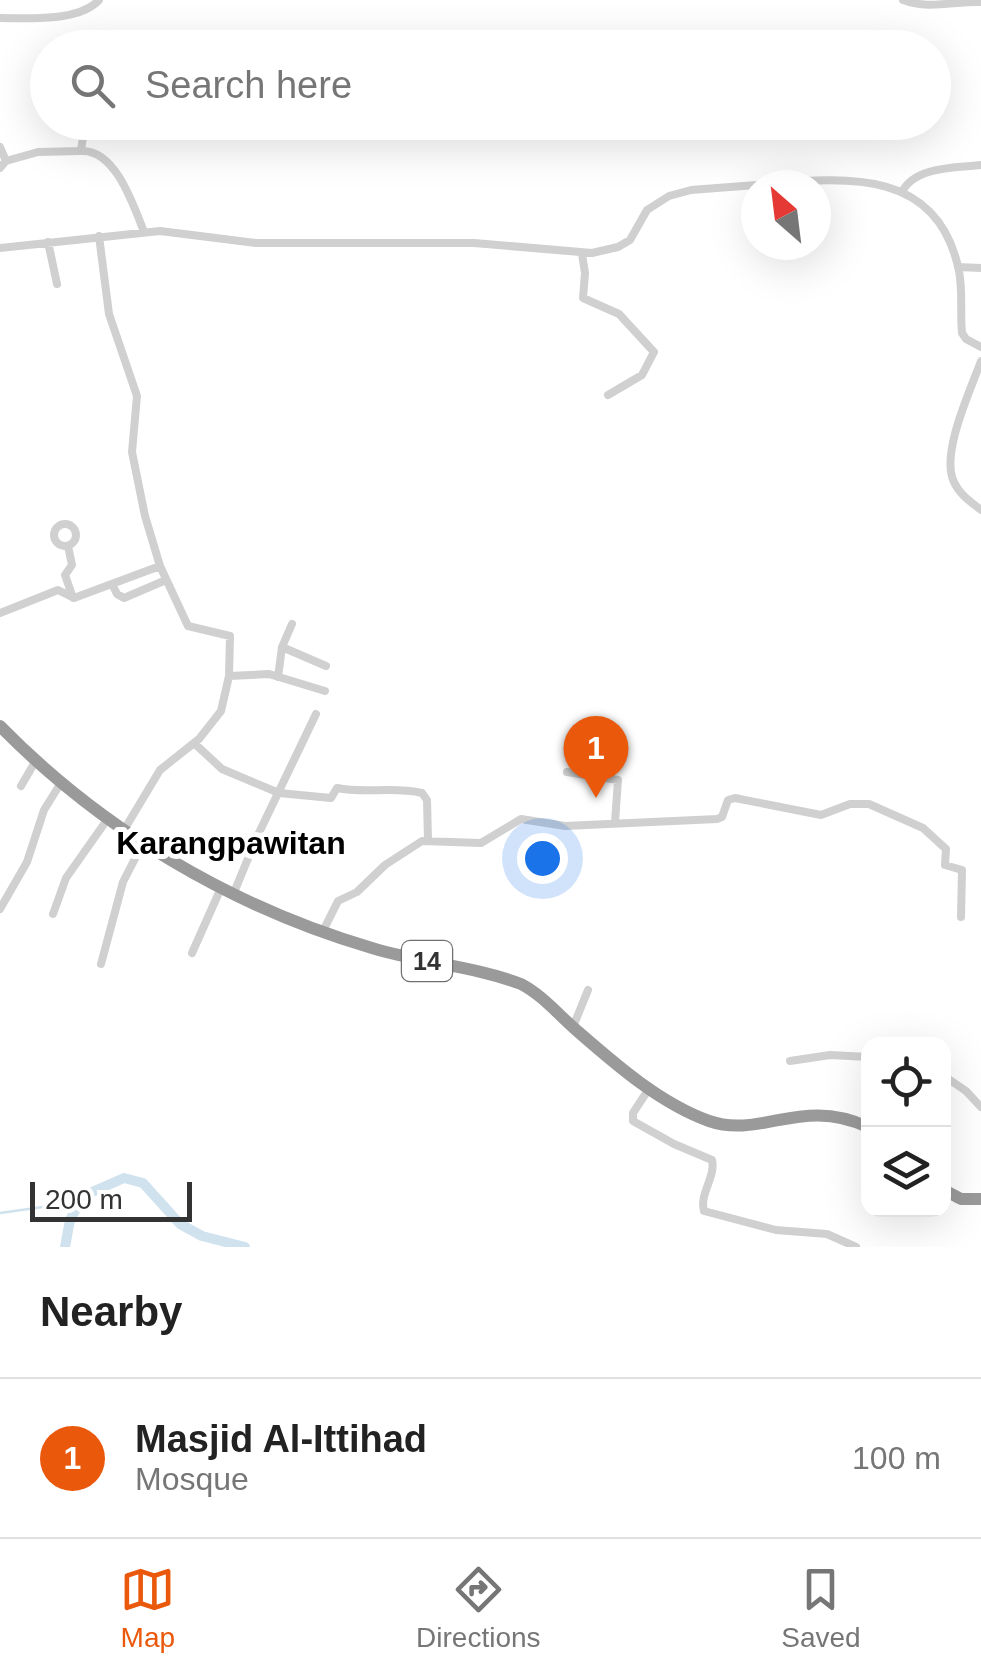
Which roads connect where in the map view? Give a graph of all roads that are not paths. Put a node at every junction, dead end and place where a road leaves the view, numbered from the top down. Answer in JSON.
{"nodes":[{"id":1,"x":100,"y":0,"type":"edge"},
{"id":2,"x":904,"y":0,"type":"edge"},
{"id":3,"x":981,"y":2,"type":"edge"},
{"id":4,"x":0,"y":18,"type":"edge"},
{"id":5,"x":82,"y":140,"type":"edge"},
{"id":6,"x":0,"y":147,"type":"edge"},
{"id":7,"x":80,"y":151,"type":"junction"},
{"id":8,"x":3,"y":165,"type":"edge"},
{"id":9,"x":981,"y":165,"type":"edge"},
{"id":10,"x":831,"y":180,"type":"edge"},
{"id":11,"x":741,"y":186,"type":"edge"},
{"id":12,"x":902,"y":192,"type":"junction"},
{"id":13,"x":144,"y":232,"type":"junction"},
{"id":14,"x":99,"y":236,"type":"junction"},
{"id":15,"x":48,"y":242,"type":"junction"},
{"id":16,"x":0,"y":248,"type":"edge"},
{"id":17,"x":582,"y":254,"type":"junction"},
{"id":18,"x":958,"y":267,"type":"junction"},
{"id":19,"x":981,"y":268,"type":"edge"},
{"id":20,"x":57,"y":284,"type":"dead end"},
{"id":21,"x":981,"y":348,"type":"edge"},
{"id":22,"x":981,"y":361,"type":"edge"},
{"id":23,"x":608,"y":396,"type":"dead end"},
{"id":24,"x":981,"y":510,"type":"edge"},
{"id":25,"x":68,"y":546,"type":"dead end"},
{"id":26,"x":160,"y":566,"type":"junction"},
{"id":27,"x":166,"y":580,"type":"junction"},
{"id":28,"x":112,"y":584,"type":"junction"},
{"id":29,"x":72,"y":598,"type":"junction"},
{"id":30,"x":0,"y":613,"type":"edge"},
{"id":31,"x":292,"y":624,"type":"dead end"},
{"id":32,"x":282,"y":647,"type":"junction"},
{"id":33,"x":326,"y":666,"type":"dead end"},
{"id":34,"x":229,"y":676,"type":"junction"},
{"id":35,"x":278,"y":677,"type":"junction"},
{"id":36,"x":326,"y":691,"type":"dead end"},
{"id":37,"x":316,"y":714,"type":"dead end"},
{"id":38,"x":0,"y":726,"type":"edge"},
{"id":39,"x":194,"y":743,"type":"junction"},
{"id":40,"x":35,"y":762,"type":"junction"},
{"id":41,"x":567,"y":772,"type":"dead end"},
{"id":42,"x":62,"y":781,"type":"junction"},
{"id":43,"x":21,"y":786,"type":"dead end"},
{"id":44,"x":279,"y":793,"type":"junction"},
{"id":45,"x":109,"y":817,"type":"junction"},
{"id":46,"x":616,"y":822,"type":"junction"},
{"id":47,"x":124,"y":830,"type":"junction"},
{"id":48,"x":428,"y":840,"type":"junction"},
{"id":49,"x":143,"y":843,"type":"junction"},
{"id":50,"x":227,"y":892,"type":"junction"},
{"id":51,"x":0,"y":908,"type":"edge"},
{"id":52,"x":52,"y":914,"type":"dead end"},
{"id":53,"x":961,"y":917,"type":"dead end"},
{"id":54,"x":323,"y":932,"type":"junction"},
{"id":55,"x":192,"y":954,"type":"dead end"},
{"id":56,"x":101,"y":964,"type":"dead end"},
{"id":57,"x":588,"y":990,"type":"dead end"},
{"id":58,"x":573,"y":1028,"type":"junction"},
{"id":59,"x":861,"y":1057,"type":"edge"},
{"id":60,"x":790,"y":1060,"type":"dead end"},
{"id":61,"x":951,"y":1081,"type":"edge"},
{"id":62,"x":650,"y":1087,"type":"junction"},
{"id":63,"x":981,"y":1107,"type":"edge"},
{"id":64,"x":861,"y":1124,"type":"edge"},
{"id":65,"x":951,"y":1194,"type":"edge"},
{"id":66,"x":981,"y":1199,"type":"edge"},
{"id":67,"x":856,"y":1247,"type":"edge"}],
"edges":[{"from":1,"to":4,"type":"street"},
{"from":2,"to":3,"type":"street"},
{"from":5,"to":7,"type":"street"},
{"from":6,"to":8,"type":"street"},
{"from":7,"to":8,"type":"street"},
{"from":7,"to":13,"type":"street"},
{"from":9,"to":12,"type":"street"},
{"from":10,"to":12,"type":"street"},
{"from":11,"to":17,"type":"street"},
{"from":12,"to":18,"type":"street"},
{"from":13,"to":14,"type":"street"},
{"from":13,"to":17,"type":"street"},
{"from":14,"to":15,"type":"street"},
{"from":14,"to":26,"type":"street"},
{"from":15,"to":16,"type":"street"},
{"from":15,"to":20,"type":"street"},
{"from":17,"to":23,"type":"street"},
{"from":18,"to":19,"type":"street"},
{"from":18,"to":21,"type":"street"},
{"from":22,"to":24,"type":"street"},
{"from":25,"to":29,"type":"street"},
{"from":26,"to":27,"type":"street"},
{"from":26,"to":28,"type":"street"},
{"from":27,"to":28,"type":"street"},
{"from":27,"to":34,"type":"street"},
{"from":28,"to":29,"type":"street"},
{"from":29,"to":30,"type":"street"},
{"from":31,"to":32,"type":"street"},
{"from":32,"to":33,"type":"street"},
{"from":32,"to":35,"type":"street"},
{"from":34,"to":35,"type":"street"},
{"from":34,"to":39,"type":"street"},
{"from":35,"to":36,"type":"street"},
{"from":37,"to":44,"type":"street"},
{"from":38,"to":40,"type":"highway","number":"14"},
{"from":39,"to":44,"type":"street"},
{"from":39,"to":47,"type":"street"},
{"from":40,"to":42,"type":"highway","number":"14"},
{"from":40,"to":43,"type":"street"},
{"from":41,"to":46,"type":"street"},
{"from":42,"to":45,"type":"highway","number":"14"},
{"from":42,"to":51,"type":"street"},
{"from":44,"to":48,"type":"street"},
{"from":44,"to":50,"type":"street"},
{"from":45,"to":47,"type":"highway","number":"14"},
{"from":45,"to":52,"type":"street"},
{"from":46,"to":48,"type":"street"},
{"from":46,"to":53,"type":"street"},
{"from":47,"to":49,"type":"highway","number":"14"},
{"from":48,"to":54,"type":"street"},
{"from":49,"to":50,"type":"highway","number":"14"},
{"from":49,"to":56,"type":"street"},
{"from":50,"to":54,"type":"highway","number":"14"},
{"from":50,"to":55,"type":"street"},
{"from":54,"to":58,"type":"highway","number":"14"},
{"from":57,"to":58,"type":"street"},
{"from":58,"to":62,"type":"highway","number":"14"},
{"from":59,"to":60,"type":"street"},
{"from":61,"to":63,"type":"street"},
{"from":62,"to":64,"type":"highway","number":"14"},
{"from":62,"to":67,"type":"street"},
{"from":65,"to":66,"type":"highway"}]}
